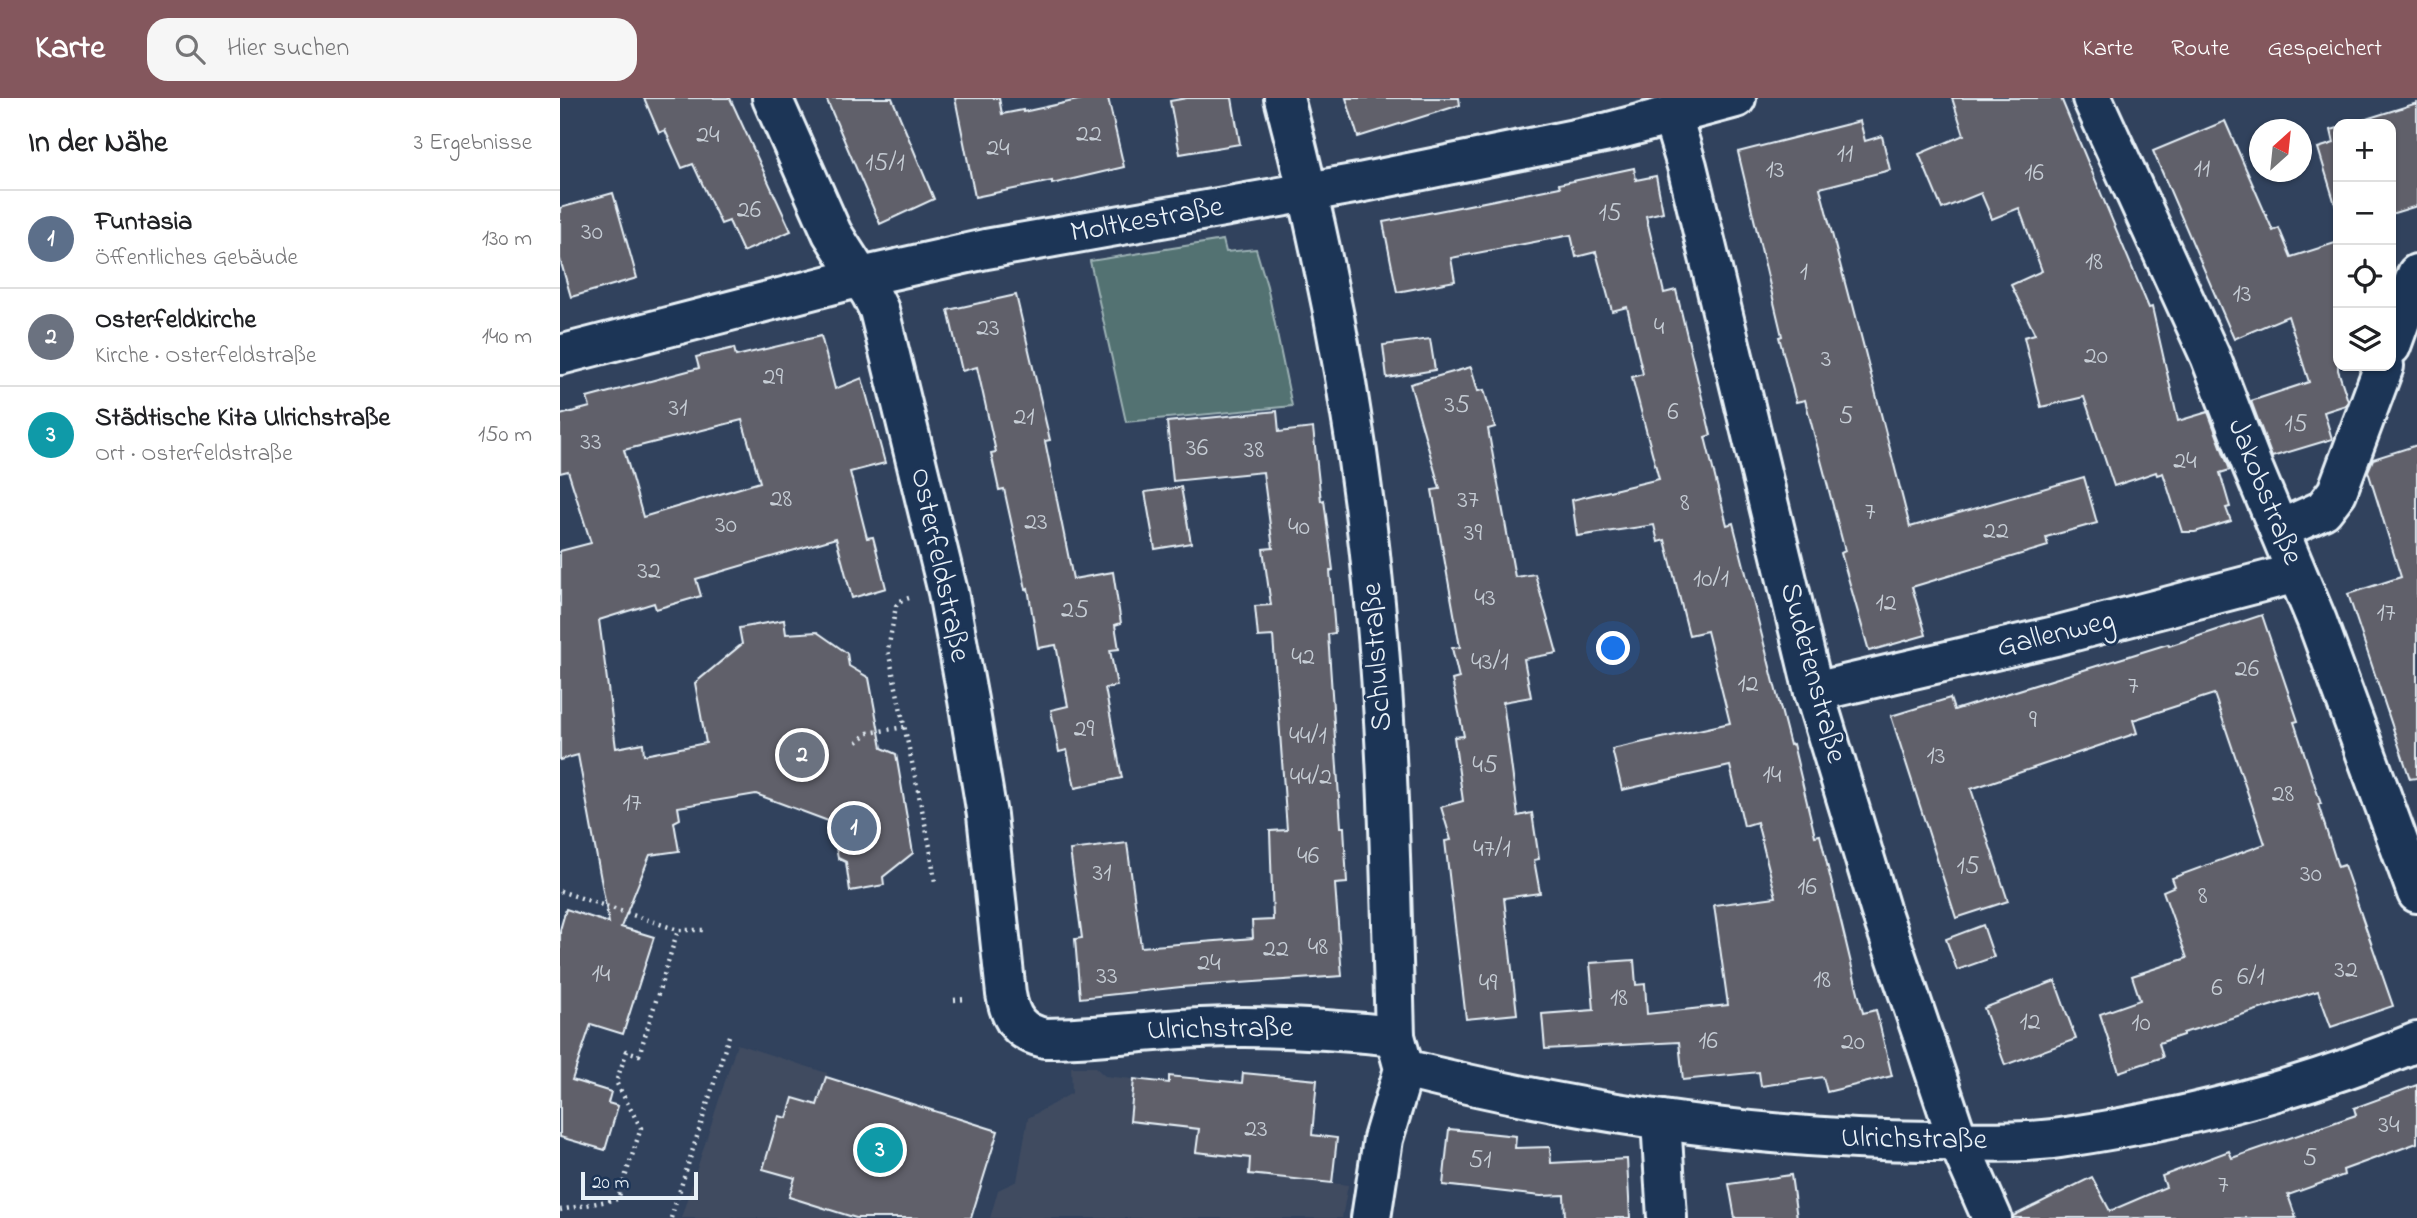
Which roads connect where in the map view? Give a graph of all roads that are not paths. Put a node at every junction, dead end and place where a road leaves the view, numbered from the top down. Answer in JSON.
{"nodes":[{"id":1,"x":772,"y":98,"type":"edge"},
{"id":2,"x":1284,"y":98,"type":"edge"},
{"id":3,"x":1737,"y":98,"type":"edge"},
{"id":4,"x":2092,"y":98,"type":"edge"},
{"id":5,"x":1672,"y":116,"type":"junction"},
{"id":6,"x":1307,"y":192,"type":"junction"},
{"id":7,"x":2417,"y":274,"type":"edge"},
{"id":8,"x":860,"y":277,"type":"junction"},
{"id":9,"x":2396,"y":332,"type":"edge"},
{"id":10,"x":560,"y":355,"type":"edge"},
{"id":11,"x":2382,"y":371,"type":"edge"},
{"id":12,"x":2279,"y":530,"type":"junction"},
{"id":13,"x":2296,"y":573,"type":"junction"},
{"id":14,"x":1814,"y":692,"type":"junction"},
{"id":15,"x":2417,"y":893,"type":"edge"},
{"id":16,"x":1045,"y":1038,"type":"joint"},
{"id":17,"x":2417,"y":1042,"type":"edge"},
{"id":18,"x":1399,"y":1053,"type":"junction"},
{"id":19,"x":1661,"y":1120,"type":"junction"},
{"id":20,"x":1958,"y":1141,"type":"junction"},
{"id":21,"x":1371,"y":1218,"type":"edge"},
{"id":22,"x":1667,"y":1218,"type":"edge"},
{"id":23,"x":1992,"y":1218,"type":"edge"}],
"edges":[{"from":1,"to":8,"type":"street","name":"Osterfeldstraße"},
{"from":2,"to":6,"type":"street","name":"Schulstraße"},
{"from":3,"to":5,"type":"street","name":"Moltkestraße"},
{"from":4,"to":12,"type":"street","name":"Jakobstraße"},
{"from":5,"to":6,"type":"street","name":"Moltkestraße"},
{"from":5,"to":14,"type":"street","name":"Sudetenstraße"},
{"from":6,"to":8,"type":"street","name":"Moltkestraße"},
{"from":6,"to":18,"type":"street","name":"Schulstraße"},
{"from":7,"to":9,"type":"street"},
{"from":8,"to":10,"type":"street","name":"Moltkestraße"},
{"from":8,"to":16,"type":"street","name":"Osterfeldstraße"},
{"from":11,"to":12,"type":"street"},
{"from":12,"to":13,"type":"street","name":"Jakobstraße"},
{"from":13,"to":14,"type":"street","name":"Gallenweg"},
{"from":13,"to":15,"type":"street","name":"Jakobstraße"},
{"from":14,"to":20,"type":"street","name":"Sudetenstraße"},
{"from":16,"to":18,"type":"street","name":"Ulrichstraße"},
{"from":17,"to":20,"type":"street","name":"Ulrichstraße"},
{"from":18,"to":19,"type":"street","name":"Ulrichstraße"},
{"from":18,"to":21,"type":"street","name":"Schulstraße"},
{"from":19,"to":20,"type":"street","name":"Ulrichstraße"},
{"from":19,"to":22,"type":"street"},
{"from":20,"to":23,"type":"street","name":"Sudetenstraße"}]}
